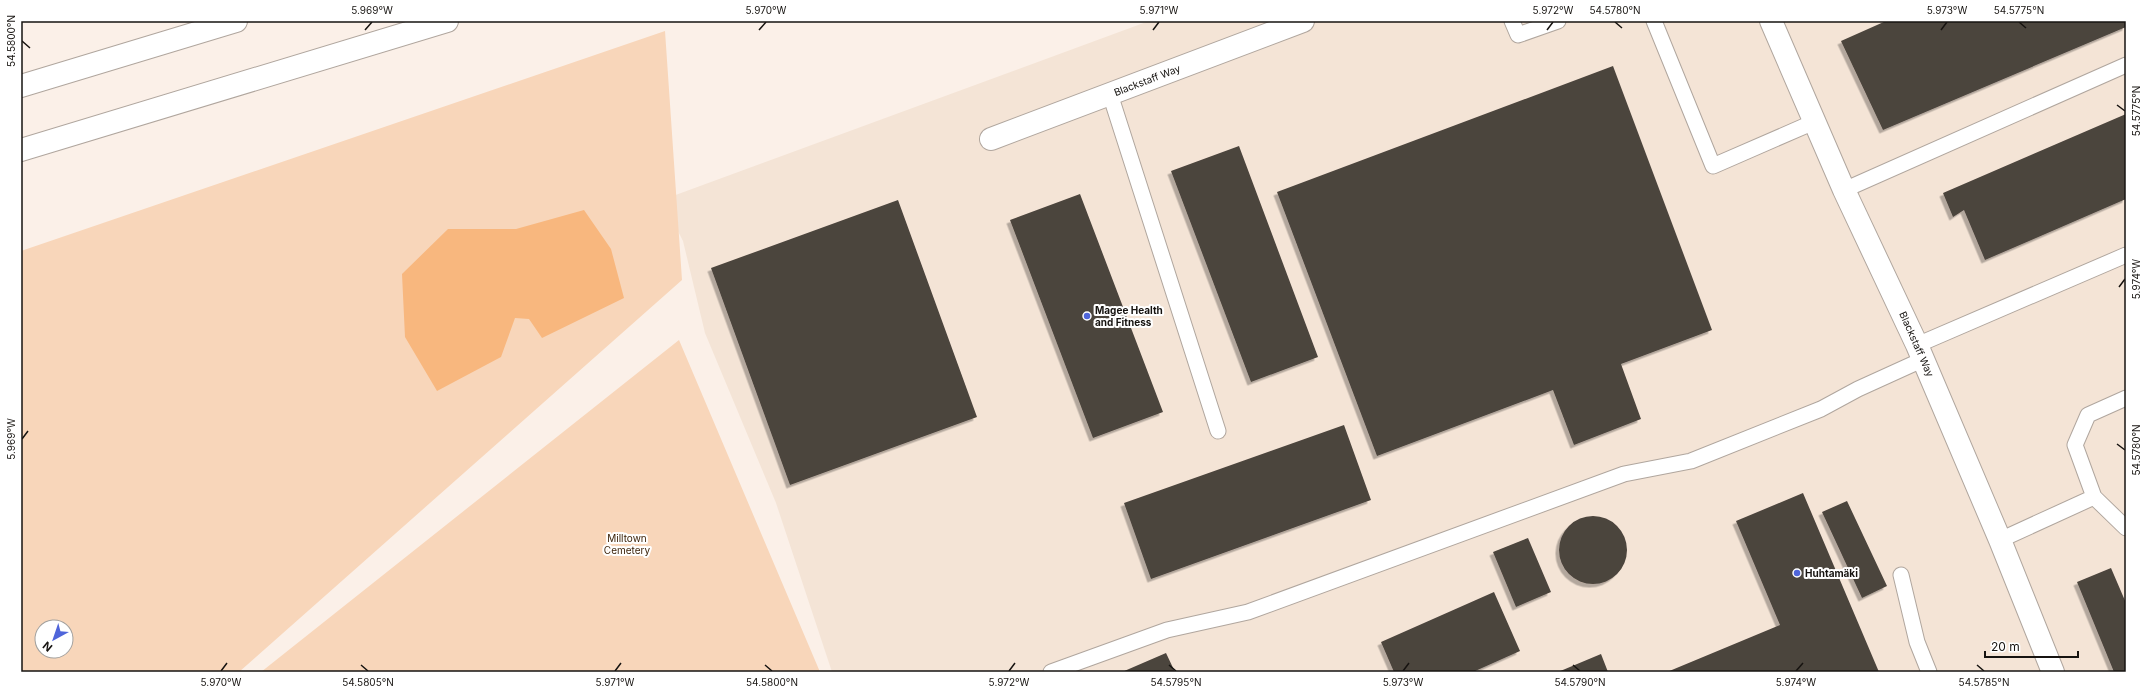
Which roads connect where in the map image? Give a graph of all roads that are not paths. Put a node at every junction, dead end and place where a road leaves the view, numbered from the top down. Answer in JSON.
{"nodes":[{"id":1,"x":236,"y":21,"type":"edge"},
{"id":2,"x":447,"y":21,"type":"edge"},
{"id":3,"x":1303,"y":21,"type":"edge"},
{"id":4,"x":1512,"y":21,"type":"edge"},
{"id":5,"x":1558,"y":21,"type":"edge"},
{"id":6,"x":1654,"y":21,"type":"edge"},
{"id":7,"x":1770,"y":21,"type":"edge"},
{"id":8,"x":2126,"y":65,"type":"edge"},
{"id":9,"x":21,"y":86,"type":"edge"},
{"id":10,"x":1110,"y":94,"type":"junction"},
{"id":11,"x":1814,"y":122,"type":"junction"},
{"id":12,"x":992,"y":139,"type":"dead end"},
{"id":13,"x":21,"y":150,"type":"edge"},
{"id":14,"x":1844,"y":190,"type":"junction"},
{"id":15,"x":2126,"y":255,"type":"edge"},
{"id":16,"x":1921,"y":352,"type":"junction"},
{"id":17,"x":2126,"y":398,"type":"edge"},
{"id":18,"x":1218,"y":431,"type":"dead end"},
{"id":19,"x":2094,"y":497,"type":"junction"},
{"id":20,"x":2126,"y":528,"type":"edge"},
{"id":21,"x":2000,"y":540,"type":"junction"},
{"id":22,"x":1901,"y":575,"type":"dead end"},
{"id":23,"x":1051,"y":672,"type":"edge"},
{"id":24,"x":1929,"y":672,"type":"edge"},
{"id":25,"x":2053,"y":672,"type":"edge"}],
"edges":[{"from":1,"to":9,"type":"main road"},
{"from":2,"to":13,"type":"main road"},
{"from":3,"to":10,"type":"main road","name":"Blackstaff Way"},
{"from":4,"to":5,"type":"lane"},
{"from":6,"to":11,"type":"lane"},
{"from":7,"to":11,"type":"main road","name":"Blackstaff Way"},
{"from":8,"to":14,"type":"lane"},
{"from":10,"to":12,"type":"main road","name":"Blackstaff Way"},
{"from":10,"to":18,"type":"lane"},
{"from":11,"to":14,"type":"main road","name":"Blackstaff Way"},
{"from":14,"to":16,"type":"main road","name":"Blackstaff Way"},
{"from":15,"to":16,"type":"lane"},
{"from":16,"to":21,"type":"main road","name":"Blackstaff Way"},
{"from":16,"to":23,"type":"lane"},
{"from":17,"to":19,"type":"lane"},
{"from":19,"to":20,"type":"lane"},
{"from":19,"to":21,"type":"lane"},
{"from":21,"to":25,"type":"main road","name":"Blackstaff Way"},
{"from":22,"to":24,"type":"lane"}]}
